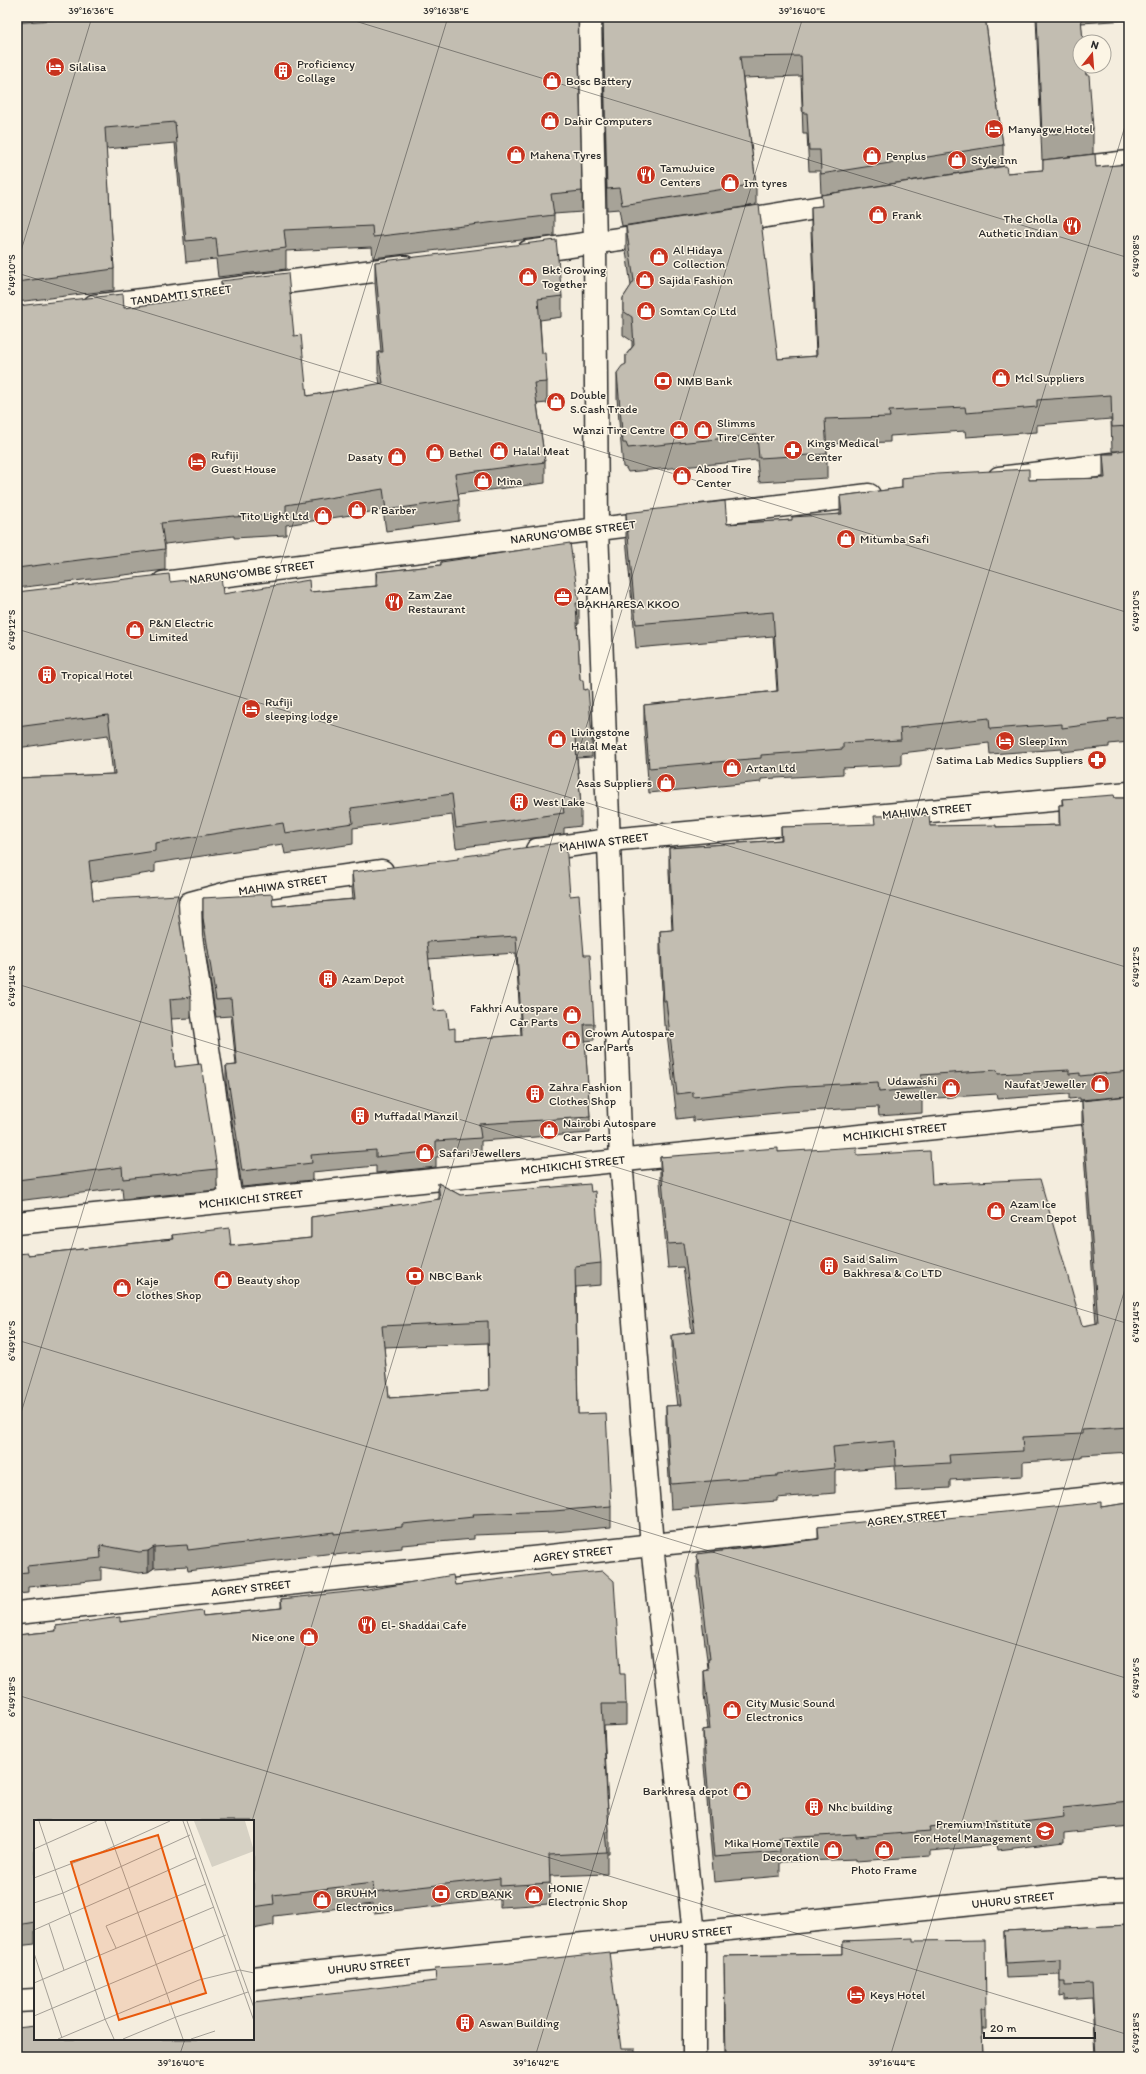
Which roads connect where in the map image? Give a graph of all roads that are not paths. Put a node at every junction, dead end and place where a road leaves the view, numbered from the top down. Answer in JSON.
{"nodes":[{"id":1,"x":590,"y":17,"type":"edge"},
{"id":2,"x":1129,"y":162,"type":"edge"},
{"id":3,"x":1050,"y":171,"type":"edge"},
{"id":4,"x":862,"y":201,"type":"edge"},
{"id":5,"x":713,"y":225,"type":"edge"},
{"id":6,"x":674,"y":231,"type":"edge"},
{"id":7,"x":595,"y":244,"type":"junction"},
{"id":8,"x":508,"y":254,"type":"edge"},
{"id":9,"x":421,"y":265,"type":"edge"},
{"id":10,"x":72,"y":308,"type":"edge"},
{"id":11,"x":1129,"y":462,"type":"edge"},
{"id":12,"x":980,"y":481,"type":"edge"},
{"id":13,"x":886,"y":492,"type":"edge"},
{"id":14,"x":597,"y":529,"type":"junction"},
{"id":15,"x":142,"y":586,"type":"edge"},
{"id":16,"x":1129,"y":793,"type":"edge"},
{"id":17,"x":609,"y":840,"type":"junction"},
{"id":18,"x":514,"y":853,"type":"edge"},
{"id":19,"x":404,"y":868,"type":"edge"},
{"id":20,"x":1129,"y":1108,"type":"edge"},
{"id":21,"x":621,"y":1160,"type":"junction"},
{"id":22,"x":231,"y":1201,"type":"junction"},
{"id":23,"x":17,"y":1223,"type":"edge"},
{"id":24,"x":1129,"y":1494,"type":"edge"},
{"id":25,"x":652,"y":1545,"type":"junction"},
{"id":26,"x":17,"y":1613,"type":"edge"},
{"id":27,"x":1129,"y":1890,"type":"edge"},
{"id":28,"x":694,"y":1934,"type":"junction"},
{"id":29,"x":254,"y":1978,"type":"edge"},
{"id":30,"x":34,"y":2000,"type":"edge"},
{"id":31,"x":17,"y":2001,"type":"edge"},
{"id":32,"x":694,"y":2057,"type":"edge"}],
"edges":[{"from":1,"to":7,"type":"street"},
{"from":2,"to":3,"type":"street"},
{"from":4,"to":5,"type":"street"},
{"from":6,"to":7,"type":"street"},
{"from":7,"to":8,"type":"street"},
{"from":7,"to":14,"type":"street"},
{"from":9,"to":10,"type":"street","name":"TANDAMTI STREET"},
{"from":11,"to":12,"type":"street"},
{"from":13,"to":14,"type":"street","name":"NARUNG'OMBE STREET"},
{"from":14,"to":15,"type":"street","name":"NARUNG'OMBE STREET"},
{"from":14,"to":17,"type":"street"},
{"from":16,"to":17,"type":"street","name":"MAHIWA STREET"},
{"from":17,"to":18,"type":"street","name":"MAHIWA STREET"},
{"from":17,"to":21,"type":"street"},
{"from":19,"to":22,"type":"street","name":"MAHIWA STREET"},
{"from":20,"to":21,"type":"street","name":"MCHIKICHI STREET"},
{"from":21,"to":22,"type":"street","name":"MCHIKICHI STREET"},
{"from":21,"to":25,"type":"street"},
{"from":22,"to":23,"type":"street","name":"MCHIKICHI STREET"},
{"from":24,"to":25,"type":"street","name":"AGREY STREET"},
{"from":25,"to":26,"type":"street","name":"AGREY STREET"},
{"from":25,"to":28,"type":"street"},
{"from":27,"to":28,"type":"street","name":"UHURU STREET"},
{"from":28,"to":29,"type":"street","name":"UHURU STREET"},
{"from":28,"to":32,"type":"street"},
{"from":30,"to":31,"type":"street"}]}
